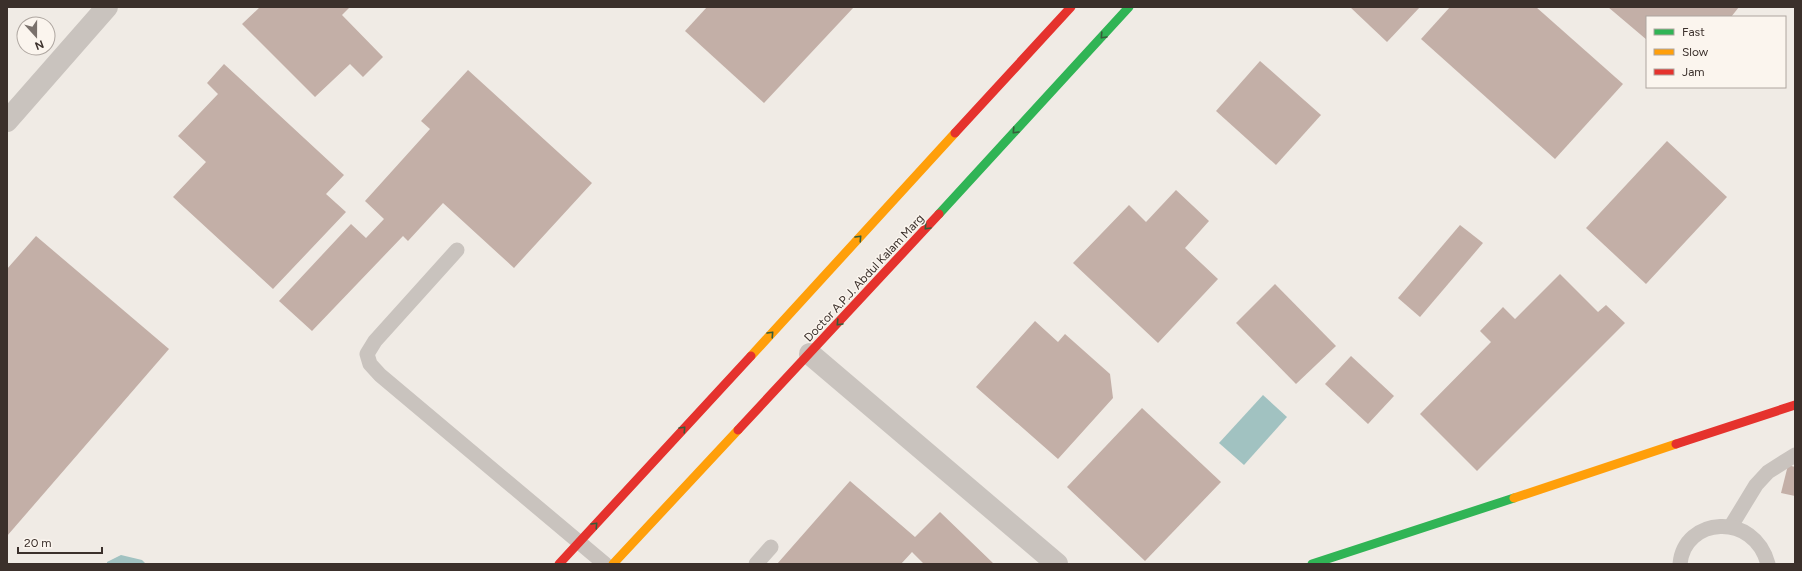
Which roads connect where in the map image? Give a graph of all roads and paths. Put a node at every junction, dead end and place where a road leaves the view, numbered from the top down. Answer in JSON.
{"nodes":[{"id":1,"x":1072,"y":7,"type":"edge"},
{"id":2,"x":1130,"y":7,"type":"edge"},
{"id":3,"x":102,"y":11,"type":"edge"},
{"id":4,"x":7,"y":121,"type":"edge"},
{"id":5,"x":457,"y":250,"type":"dead end"},
{"id":6,"x":810,"y":354,"type":"junction"},
{"id":7,"x":1795,"y":405,"type":"edge"},
{"id":8,"x":1795,"y":455,"type":"edge"},
{"id":9,"x":1730,"y":526,"type":"junction"},
{"id":10,"x":580,"y":541,"type":"junction"},
{"id":11,"x":772,"y":547,"type":"dead end"},
{"id":12,"x":559,"y":564,"type":"edge"},
{"id":13,"x":605,"y":564,"type":"edge"},
{"id":14,"x":613,"y":564,"type":"edge"},
{"id":15,"x":756,"y":564,"type":"edge"},
{"id":16,"x":1058,"y":564,"type":"edge"},
{"id":17,"x":1312,"y":564,"type":"edge"},
{"id":18,"x":1680,"y":564,"type":"edge"},
{"id":19,"x":1768,"y":564,"type":"edge"}],
"edges":[{"from":10,"to":1,"type":"main road","one_way":true},
{"from":2,"to":6,"type":"main road","name":"Doctor A.P.J. Abdul Kalam Marg","one_way":true},
{"from":3,"to":4,"type":"street"},
{"from":5,"to":10,"type":"lane"},
{"from":6,"to":14,"type":"main road","name":"Doctor A.P.J. Abdul Kalam Marg"},
{"from":6,"to":16,"type":"street"},
{"from":7,"to":17,"type":"main road"},
{"from":8,"to":9,"type":"lane"},
{"from":9,"to":18,"type":"lane"},
{"from":9,"to":19,"type":"lane"},
{"from":10,"to":12,"type":"main road"},
{"from":10,"to":13,"type":"lane"},
{"from":11,"to":15,"type":"lane"}]}
